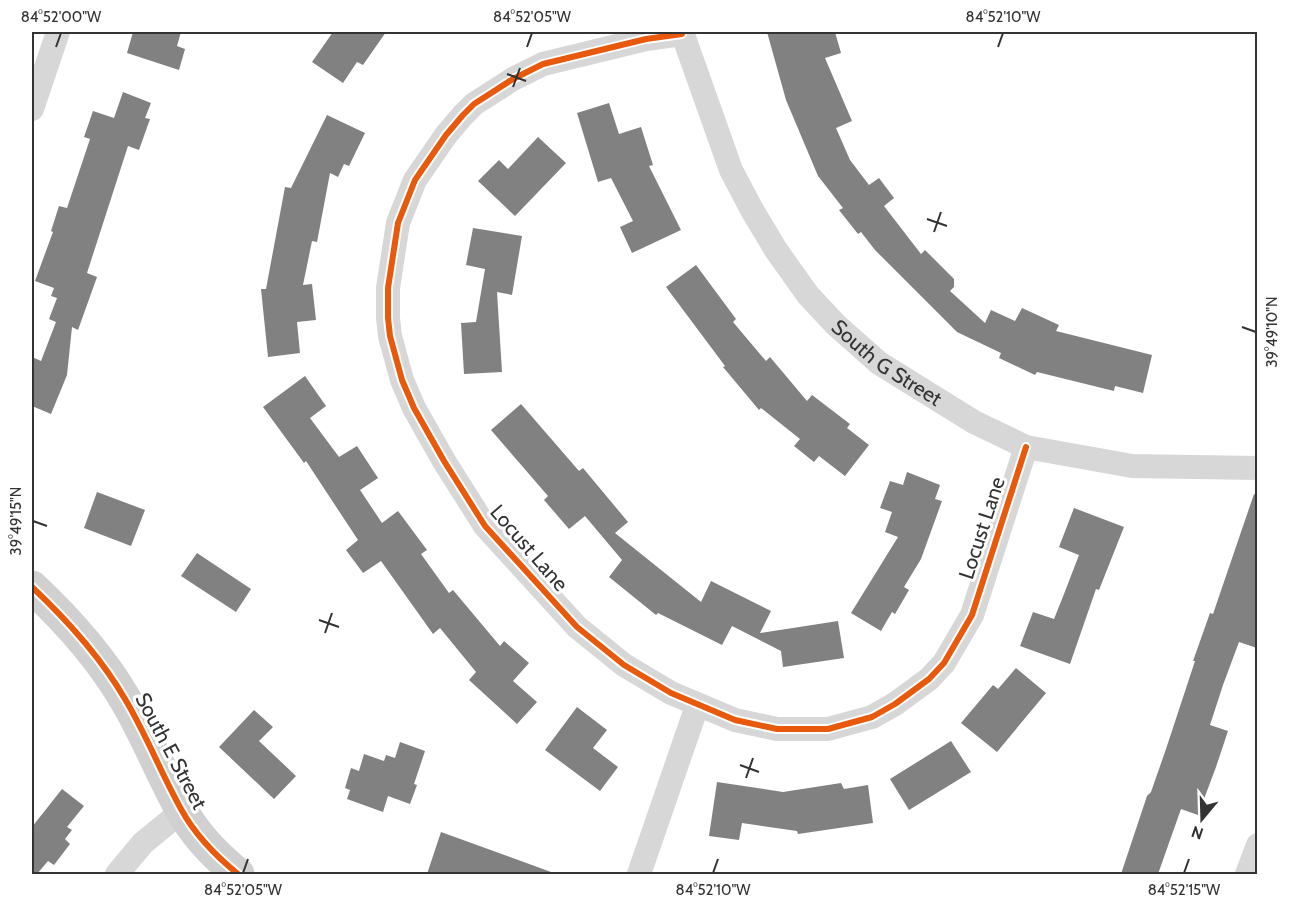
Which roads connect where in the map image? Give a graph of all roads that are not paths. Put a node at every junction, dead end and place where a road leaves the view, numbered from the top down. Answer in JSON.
{"nodes":[{"id":1,"x":58,"y":32,"type":"edge"},
{"id":2,"x":682,"y":33,"type":"edge"},
{"id":3,"x":32,"y":109,"type":"edge"},
{"id":4,"x":1026,"y":447,"type":"junction"},
{"id":5,"x":1257,"y":468,"type":"edge"},
{"id":6,"x":32,"y":587,"type":"edge"},
{"id":7,"x":697,"y":706,"type":"junction"},
{"id":8,"x":182,"y":811,"type":"junction"},
{"id":9,"x":1257,"y":845,"type":"edge"},
{"id":10,"x":117,"y":874,"type":"edge"},
{"id":11,"x":238,"y":874,"type":"edge"},
{"id":12,"x":639,"y":874,"type":"edge"},
{"id":13,"x":1248,"y":874,"type":"edge"}],
"edges":[{"from":1,"to":3,"type":"street"},
{"from":2,"to":4,"type":"street","name":"South G Street"},
{"from":2,"to":7,"type":"street","name":"Locust Lane"},
{"from":4,"to":5,"type":"street","name":"South G Street"},
{"from":4,"to":7,"type":"street","name":"Locust Lane"},
{"from":6,"to":8,"type":"street","name":"South E Street"},
{"from":7,"to":12,"type":"street"},
{"from":8,"to":10,"type":"street"},
{"from":8,"to":11,"type":"street","name":"South E Street"},
{"from":9,"to":13,"type":"street"}]}
